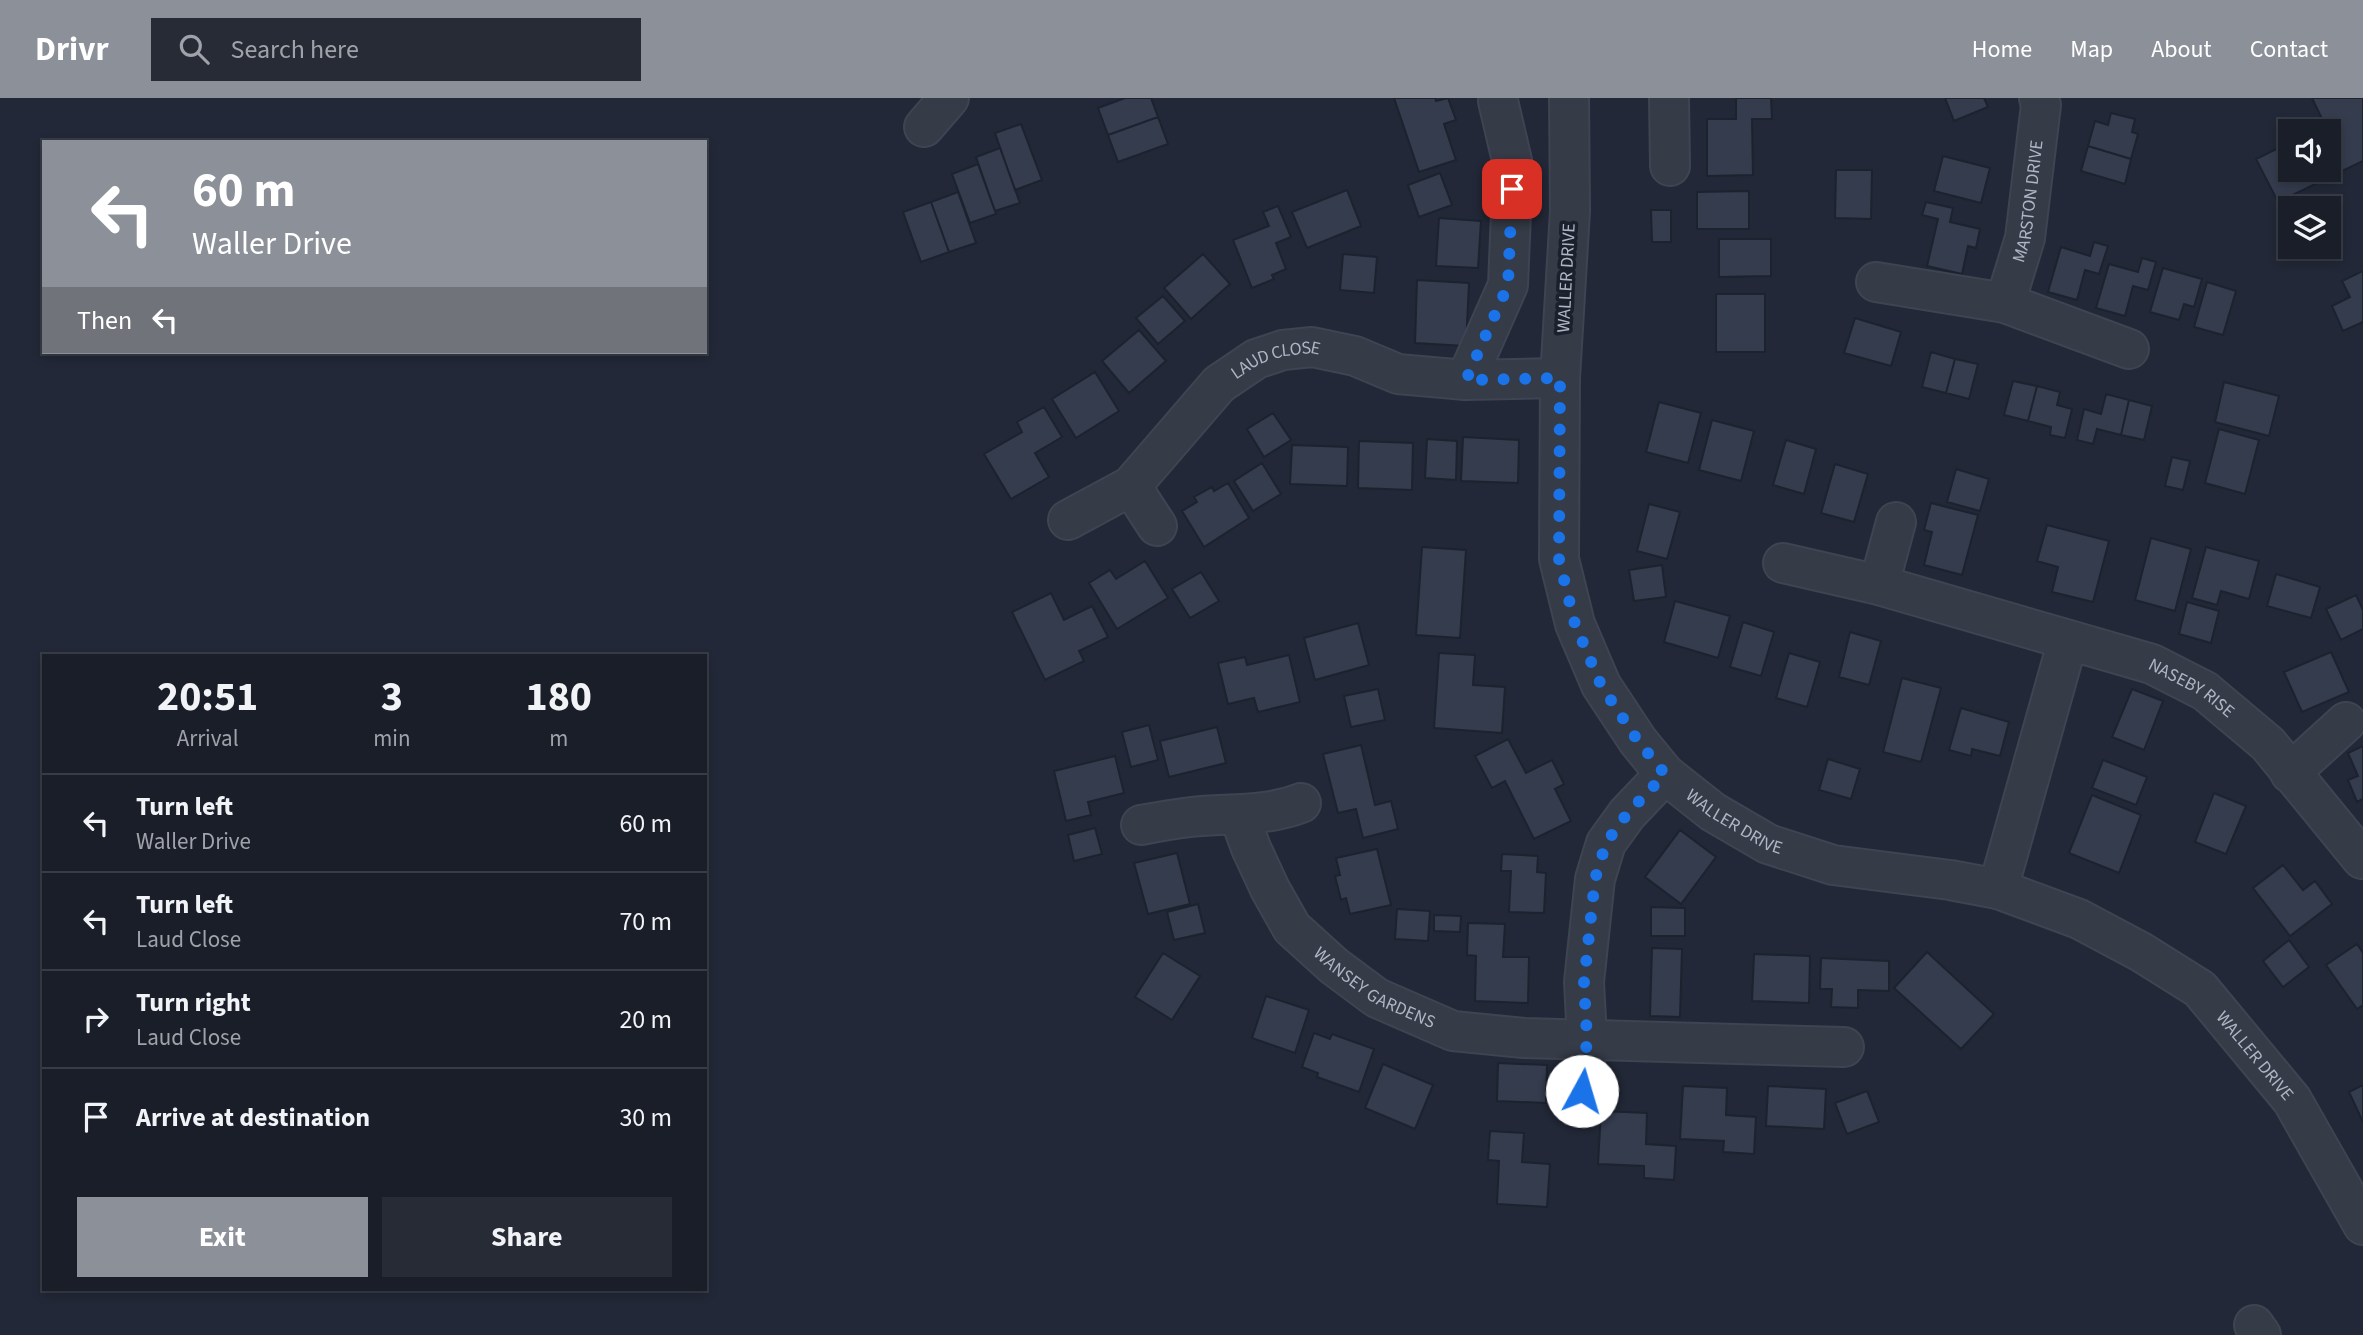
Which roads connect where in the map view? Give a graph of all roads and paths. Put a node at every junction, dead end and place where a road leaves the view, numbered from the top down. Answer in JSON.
{"nodes":[{"id":1,"x":949,"y":98,"type":"edge"},
{"id":2,"x":1569,"y":98,"type":"edge"},
{"id":3,"x":1669,"y":98,"type":"edge"},
{"id":4,"x":2039,"y":98,"type":"edge"},
{"id":5,"x":1498,"y":101,"type":"dead end"},
{"id":6,"x":924,"y":127,"type":"dead end"},
{"id":7,"x":1670,"y":166,"type":"dead end"},
{"id":8,"x":1876,"y":282,"type":"dead end"},
{"id":9,"x":2005,"y":303,"type":"junction"},
{"id":10,"x":2129,"y":349,"type":"dead end"},
{"id":11,"x":1560,"y":378,"type":"junction"},
{"id":12,"x":1466,"y":380,"type":"junction"},
{"id":13,"x":1131,"y":486,"type":"junction"},
{"id":14,"x":1068,"y":520,"type":"dead end"},
{"id":15,"x":1896,"y":522,"type":"dead end"},
{"id":16,"x":1157,"y":527,"type":"dead end"},
{"id":17,"x":1783,"y":563,"type":"dead end"},
{"id":18,"x":1879,"y":585,"type":"junction"},
{"id":19,"x":2068,"y":640,"type":"junction"},
{"id":20,"x":2346,"y":722,"type":"dead end"},
{"id":21,"x":2290,"y":773,"type":"junction"},
{"id":22,"x":1665,"y":774,"type":"junction"},
{"id":23,"x":1301,"y":803,"type":"dead end"},
{"id":24,"x":1239,"y":815,"type":"junction"},
{"id":25,"x":1141,"y":825,"type":"dead end"},
{"id":26,"x":2362,"y":859,"type":"edge"},
{"id":27,"x":1998,"y":889,"type":"junction"},
{"id":28,"x":1587,"y":1039,"type":"junction"},
{"id":29,"x":1844,"y":1047,"type":"dead end"},
{"id":30,"x":1582,"y":1091,"type":"dead end"},
{"id":31,"x":2361,"y":1217,"type":"edge"}],
"edges":[{"from":1,"to":6,"type":"street"},
{"from":2,"to":11,"type":"street","name":"WALLER DRIVE"},
{"from":3,"to":7,"type":"street"},
{"from":4,"to":9,"type":"street","name":"MARSTON DRIVE"},
{"from":5,"to":12,"type":"street"},
{"from":8,"to":9,"type":"street"},
{"from":9,"to":10,"type":"street"},
{"from":11,"to":12,"type":"street","name":"LAUD CLOSE"},
{"from":11,"to":22,"type":"street","name":"WALLER DRIVE"},
{"from":12,"to":13,"type":"street","name":"LAUD CLOSE"},
{"from":13,"to":14,"type":"street","name":"LAUD CLOSE"},
{"from":13,"to":16,"type":"street"},
{"from":15,"to":18,"type":"street"},
{"from":17,"to":18,"type":"street","name":"NASEBY RISE"},
{"from":18,"to":19,"type":"street","name":"NASEBY RISE"},
{"from":19,"to":21,"type":"street","name":"NASEBY RISE"},
{"from":19,"to":27,"type":"street"},
{"from":20,"to":21,"type":"street"},
{"from":21,"to":26,"type":"street","name":"NASEBY RISE"},
{"from":22,"to":27,"type":"street","name":"WALLER DRIVE"},
{"from":22,"to":28,"type":"street"},
{"from":23,"to":24,"type":"street"},
{"from":24,"to":25,"type":"street"},
{"from":24,"to":28,"type":"street","name":"WANSEY GARDENS"},
{"from":27,"to":31,"type":"street","name":"WALLER DRIVE"},
{"from":28,"to":29,"type":"street","name":"WANSEY GARDENS"},
{"from":28,"to":30,"type":"street"}]}
